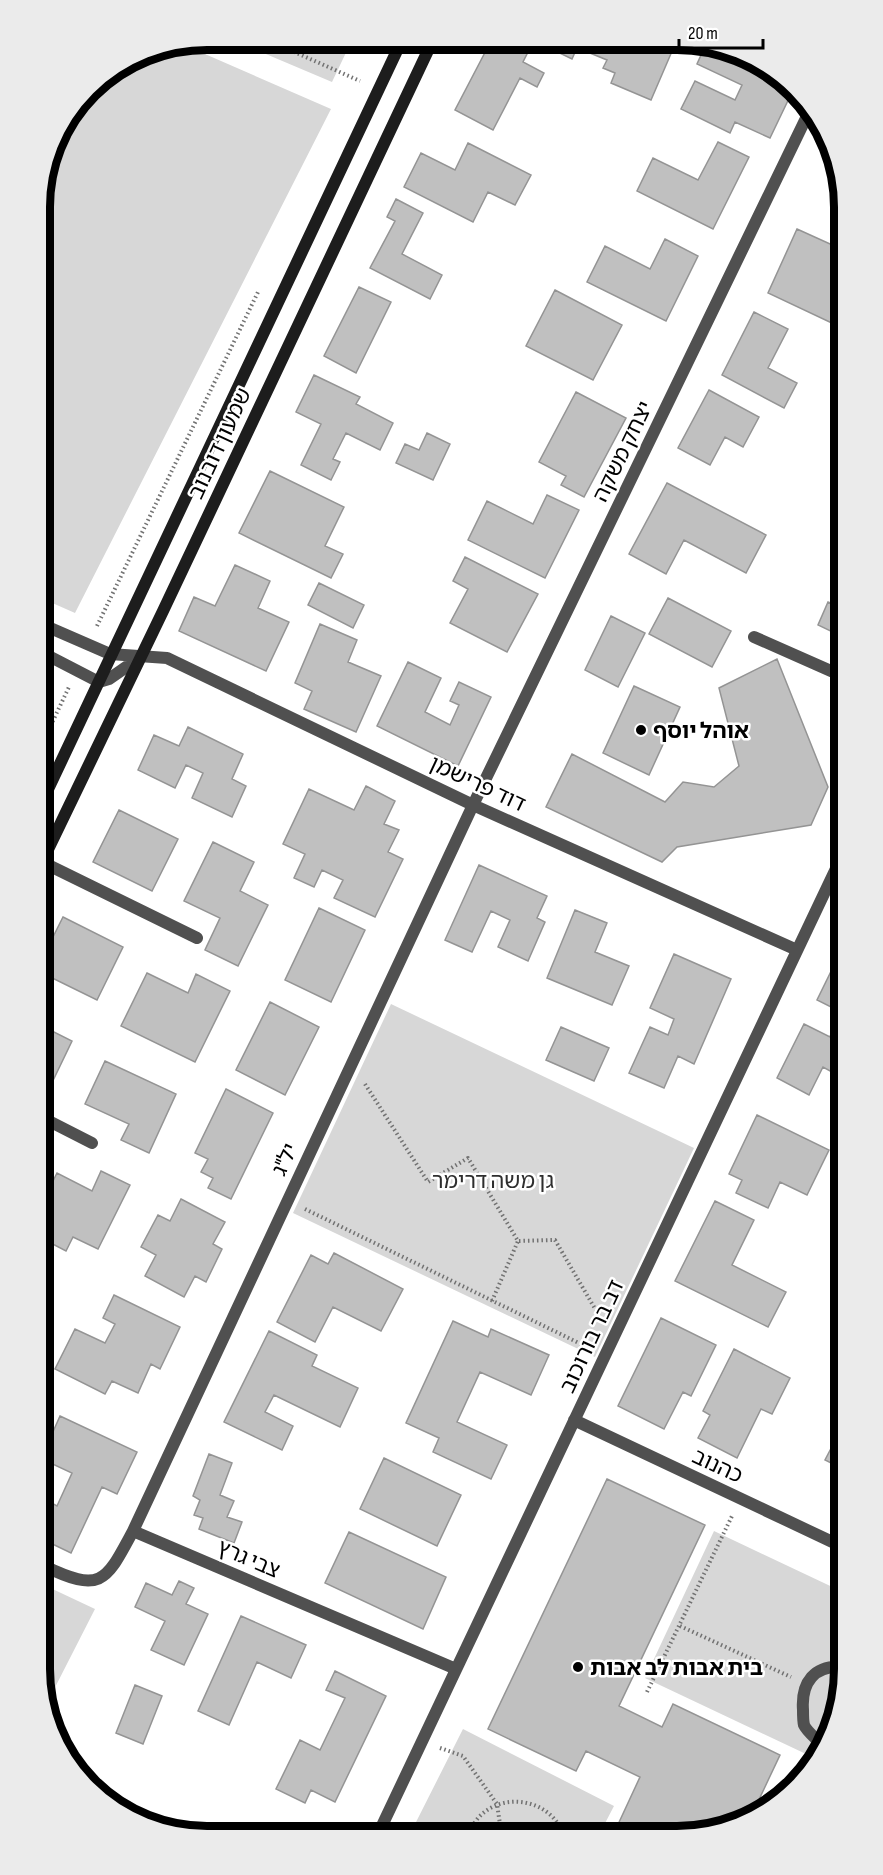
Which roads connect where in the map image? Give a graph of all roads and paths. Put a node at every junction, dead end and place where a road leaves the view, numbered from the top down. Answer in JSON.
{"nodes":[{"id":1,"x":289,"y":50,"type":"edge"},
{"id":2,"x":397,"y":50,"type":"edge"},
{"id":3,"x":426,"y":50,"type":"edge"},
{"id":4,"x":364,"y":70,"type":"dead end"},
{"id":5,"x":359,"y":80,"type":"junction"},
{"id":6,"x":378,"y":88,"type":"junction"},
{"id":7,"x":354,"y":91,"type":"dead end"},
{"id":8,"x":806,"y":118,"type":"edge"},
{"id":9,"x":262,"y":284,"type":"dead end"},
{"id":10,"x":50,"y":628,"type":"edge"},
{"id":11,"x":754,"y":637,"type":"dead end"},
{"id":12,"x":88,"y":645,"type":"junction"},
{"id":13,"x":110,"y":654,"type":"junction"},
{"id":14,"x":142,"y":656,"type":"junction"},
{"id":15,"x":50,"y":657,"type":"edge"},
{"id":16,"x":77,"y":671,"type":"junction"},
{"id":17,"x":834,"y":672,"type":"edge"},
{"id":18,"x":99,"y":682,"type":"junction"},
{"id":19,"x":50,"y":727,"type":"edge"},
{"id":20,"x":50,"y":785,"type":"edge"},
{"id":21,"x":472,"y":805,"type":"junction"},
{"id":22,"x":50,"y":846,"type":"edge"},
{"id":23,"x":50,"y":866,"type":"edge"},
{"id":24,"x":834,"y":874,"type":"edge"},
{"id":25,"x":197,"y":938,"type":"dead end"},
{"id":26,"x":797,"y":950,"type":"junction"},
{"id":27,"x":352,"y":1064,"type":"junction"},
{"id":28,"x":50,"y":1122,"type":"edge"},
{"id":29,"x":92,"y":1143,"type":"dead end"},
{"id":30,"x":288,"y":1200,"type":"junction"},
{"id":31,"x":518,"y":1241,"type":"junction"},
{"id":32,"x":492,"y":1301,"type":"junction"},
{"id":33,"x":613,"y":1339,"type":"junction"},
{"id":34,"x":605,"y":1356,"type":"junction"},
{"id":35,"x":574,"y":1420,"type":"junction"},
{"id":36,"x":740,"y":1498,"type":"junction"},
{"id":37,"x":133,"y":1531,"type":"junction"},
{"id":38,"x":833,"y":1542,"type":"edge"},
{"id":39,"x":50,"y":1569,"type":"edge"},
{"id":40,"x":680,"y":1626,"type":"junction"},
{"id":41,"x":833,"y":1667,"type":"edge"},
{"id":42,"x":456,"y":1669,"type":"junction"},
{"id":43,"x":806,"y":1684,"type":"junction"},
{"id":44,"x":647,"y":1692,"type":"dead end"},
{"id":45,"x":817,"y":1739,"type":"edge"},
{"id":46,"x":422,"y":1742,"type":"junction"},
{"id":47,"x":496,"y":1804,"type":"junction"},
{"id":48,"x":382,"y":1826,"type":"edge"},
{"id":49,"x":474,"y":1826,"type":"edge"},
{"id":50,"x":500,"y":1826,"type":"edge"},
{"id":51,"x":559,"y":1826,"type":"edge"}],
"edges":[{"from":1,"to":5,"type":"path"},
{"from":2,"to":6,"type":"street","name":"שמעון דובנוב"},
{"from":3,"to":14,"type":"street","name":"שמעון דובנוב"},
{"from":4,"to":5,"type":"path"},
{"from":5,"to":6,"type":"path"},
{"from":5,"to":7,"type":"path"},
{"from":6,"to":13,"type":"street","name":"שמעון דובנוב"},
{"from":8,"to":21,"type":"street","name":"יצחק משקה"},
{"from":9,"to":12,"type":"path"},
{"from":10,"to":12,"type":"street","name":"דוד פרישמן"},
{"from":11,"to":17,"type":"street"},
{"from":12,"to":13,"type":"street","name":"דוד פרישמן"},
{"from":13,"to":14,"type":"street","name":"דוד פרישמן"},
{"from":13,"to":18,"type":"street","name":"שמעון דובנוב"},
{"from":14,"to":18,"type":"street"},
{"from":14,"to":21,"type":"street","name":"דוד פרישמן"},
{"from":14,"to":22,"type":"street","name":"שמעון דובנוב"},
{"from":15,"to":16,"type":"street"},
{"from":16,"to":18,"type":"street"},
{"from":16,"to":19,"type":"path"},
{"from":18,"to":20,"type":"street","name":"שמעון דובנוב"},
{"from":21,"to":26,"type":"street","name":"דוד פרישמן"},
{"from":21,"to":27,"type":"street","name":"יל\"ג"},
{"from":23,"to":25,"type":"street"},
{"from":24,"to":26,"type":"street","name":"דב בר בורוכוב"},
{"from":26,"to":33,"type":"street","name":"דב בר בורוכוב"},
{"from":27,"to":30,"type":"street","name":"יל\"ג"},
{"from":27,"to":31,"type":"path"},
{"from":28,"to":29,"type":"street"},
{"from":30,"to":32,"type":"path"},
{"from":30,"to":37,"type":"street","name":"יל\"ג"},
{"from":31,"to":32,"type":"path"},
{"from":31,"to":33,"type":"path"},
{"from":32,"to":34,"type":"path"},
{"from":33,"to":34,"type":"street","name":"דב בר בורוכוב"},
{"from":34,"to":35,"type":"street","name":"דב בר בורוכוב"},
{"from":35,"to":36,"type":"street","name":"כהנוב"},
{"from":35,"to":42,"type":"street","name":"דב בר בורוכוב"},
{"from":36,"to":38,"type":"street","name":"כהנוב"},
{"from":36,"to":40,"type":"path"},
{"from":37,"to":39,"type":"street"},
{"from":37,"to":42,"type":"street","name":"צבי גרץ"},
{"from":40,"to":43,"type":"path"},
{"from":40,"to":44,"type":"path"},
{"from":41,"to":43,"type":"street"},
{"from":42,"to":46,"type":"street","name":"דב בר בורוכוב"},
{"from":43,"to":45,"type":"street"},
{"from":46,"to":47,"type":"path"},
{"from":46,"to":48,"type":"street","name":"דב בר בורוכוב"},
{"from":47,"to":49,"type":"path"},
{"from":47,"to":50,"type":"path"},
{"from":47,"to":51,"type":"path"}]}
